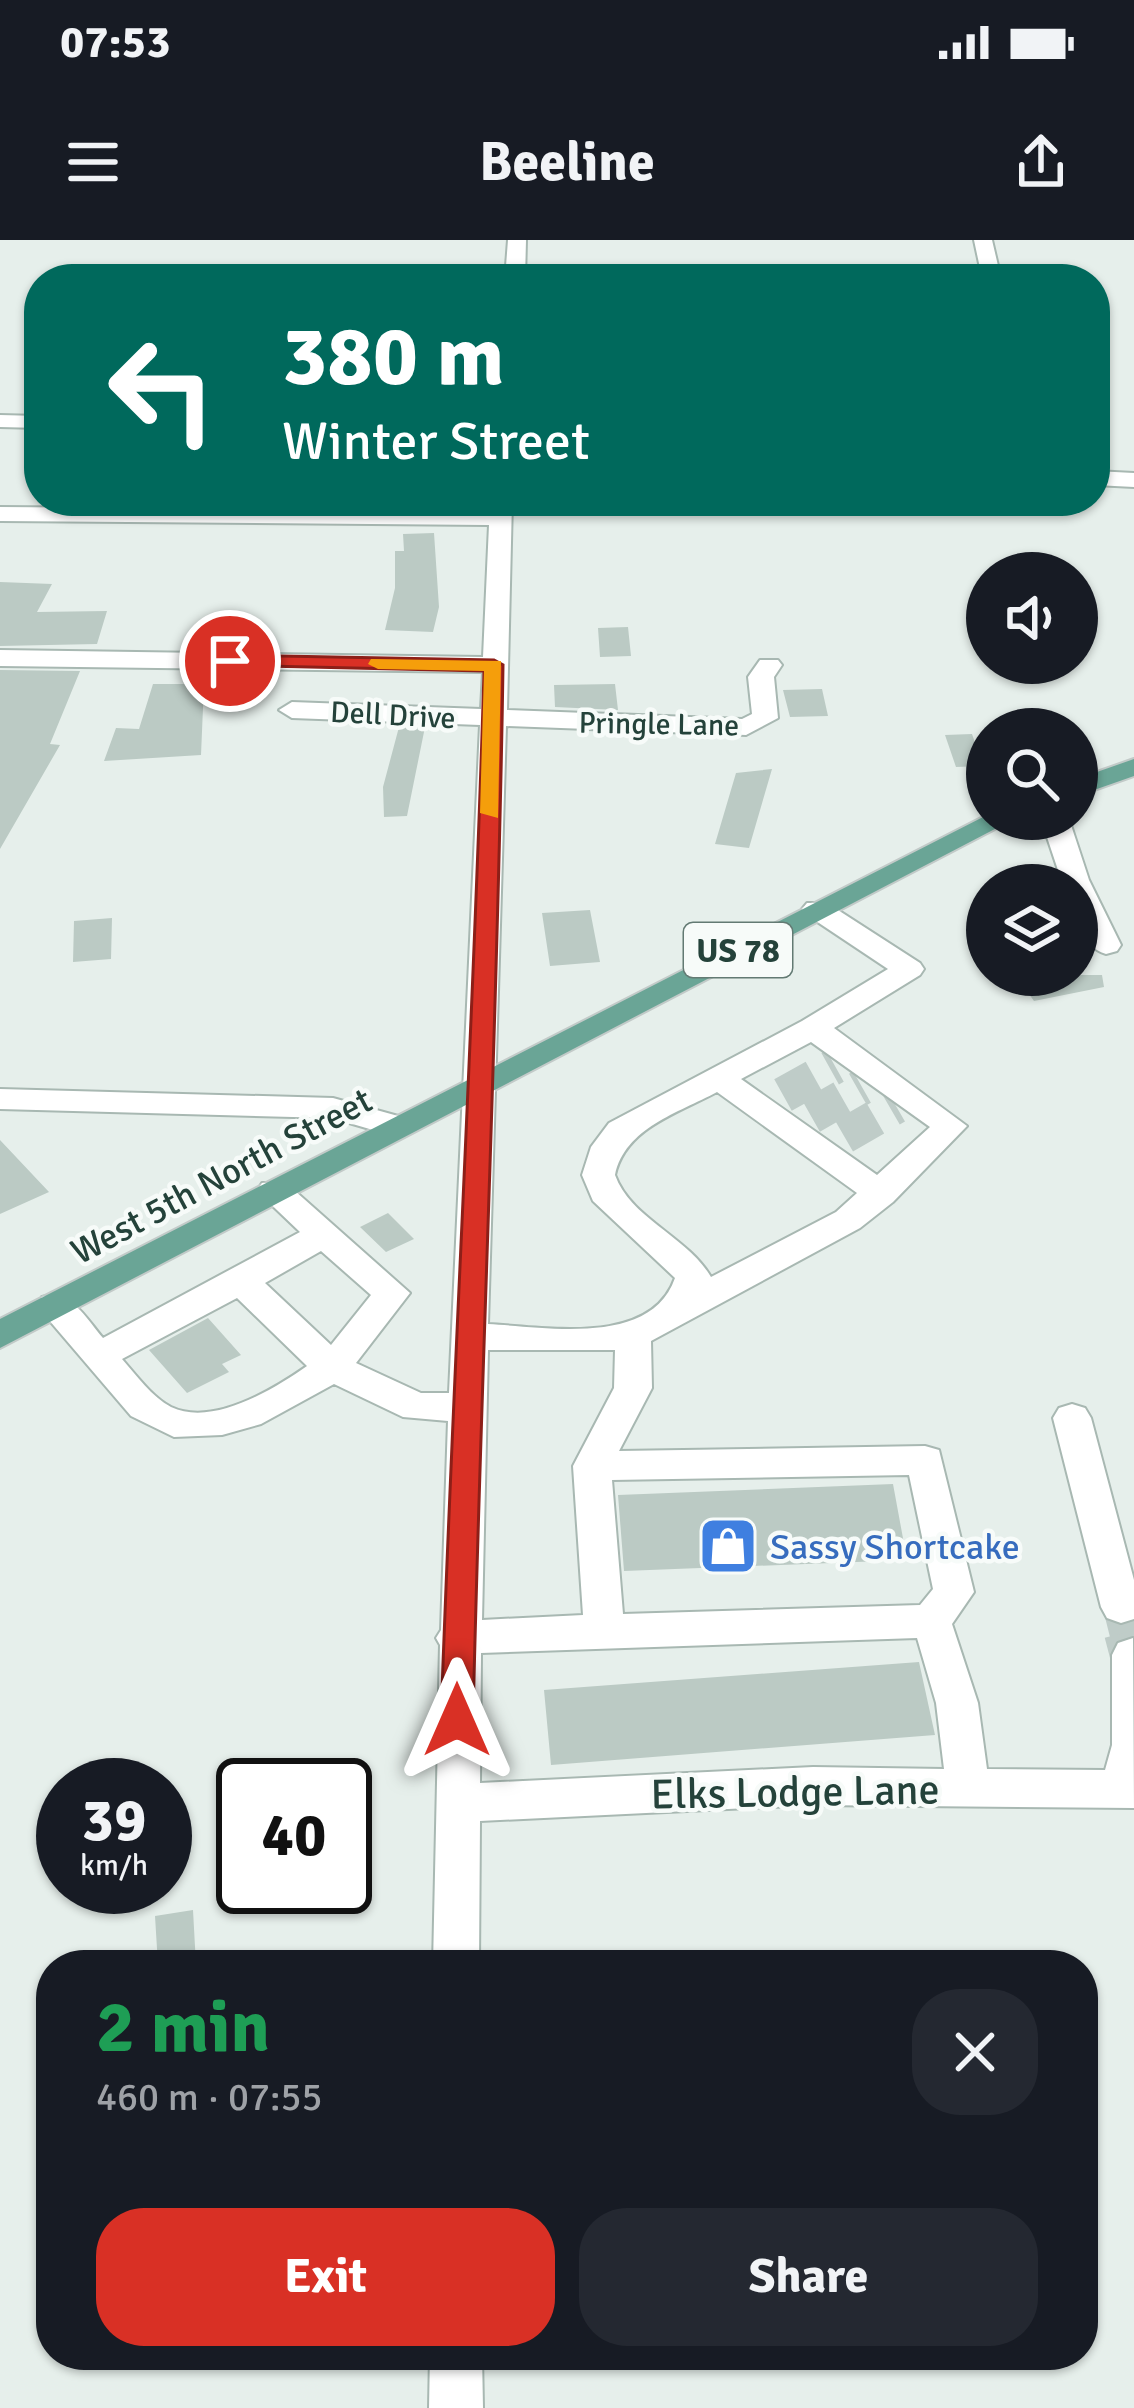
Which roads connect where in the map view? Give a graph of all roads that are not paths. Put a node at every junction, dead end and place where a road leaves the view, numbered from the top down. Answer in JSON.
{"nodes":[{"id":1,"x":500,"y":516,"type":"edge"},
{"id":2,"x":0,"y":658,"type":"edge"},
{"id":3,"x":494,"y":665,"type":"junction"},
{"id":4,"x":770,"y":665,"type":"dead end"},
{"id":5,"x":292,"y":710,"type":"dead end"},
{"id":6,"x":494,"y":720,"type":"junction"},
{"id":7,"x":1134,"y":767,"type":"edge"},
{"id":8,"x":1098,"y":780,"type":"edge"},
{"id":9,"x":966,"y":836,"type":"edge"},
{"id":10,"x":1062,"y":840,"type":"edge"},
{"id":11,"x":817,"y":909,"type":"junction"},
{"id":12,"x":1106,"y":945,"type":"dead end"},
{"id":13,"x":812,"y":1028,"type":"junction"},
{"id":14,"x":718,"y":1078,"type":"junction"},
{"id":15,"x":478,"y":1084,"type":"junction"},
{"id":16,"x":0,"y":1099,"type":"edge"},
{"id":17,"x":397,"y":1126,"type":"junction"},
{"id":18,"x":274,"y":1191,"type":"junction"},
{"id":19,"x":881,"y":1194,"type":"junction"},
{"id":20,"x":324,"y":1234,"type":"junction"},
{"id":21,"x":241,"y":1280,"type":"junction"},
{"id":22,"x":55,"y":1306,"type":"junction"},
{"id":23,"x":681,"y":1308,"type":"junction"},
{"id":24,"x":633,"y":1334,"type":"junction"},
{"id":25,"x":0,"y":1335,"type":"edge"},
{"id":26,"x":467,"y":1336,"type":"junction"},
{"id":27,"x":100,"y":1355,"type":"junction"},
{"id":28,"x":331,"y":1366,"type":"junction"},
{"id":29,"x":465,"y":1407,"type":"junction"},
{"id":30,"x":1072,"y":1418,"type":"dead end"},
{"id":31,"x":592,"y":1466,"type":"junction"},
{"id":32,"x":1121,"y":1607,"type":"tunnel mouth"},
{"id":33,"x":931,"y":1622,"type":"junction"},
{"id":34,"x":604,"y":1628,"type":"junction"},
{"id":35,"x":458,"y":1638,"type":"junction"},
{"id":36,"x":1133,"y":1655,"type":"edge"},
{"id":37,"x":964,"y":1788,"type":"junction"},
{"id":38,"x":1128,"y":1789,"type":"edge"},
{"id":39,"x":457,"y":1803,"type":"junction"},
{"id":40,"x":456,"y":1950,"type":"edge"},
{"id":41,"x":456,"y":2370,"type":"edge"},
{"id":42,"x":456,"y":2408,"type":"edge"}],
"edges":[{"from":1,"to":3,"type":"street"},
{"from":2,"to":3,"type":"street"},
{"from":3,"to":6,"type":"street"},
{"from":4,"to":6,"type":"street","name":"Pringle Lane"},
{"from":5,"to":6,"type":"street","name":"Dell Drive"},
{"from":6,"to":15,"type":"street"},
{"from":7,"to":8,"type":"main road"},
{"from":9,"to":11,"type":"main road","number":"US 78"},
{"from":10,"to":12,"type":"street"},
{"from":11,"to":13,"type":"street"},
{"from":11,"to":15,"type":"main road","number":"US 78"},
{"from":13,"to":14,"type":"street"},
{"from":13,"to":19,"type":"street"},
{"from":14,"to":19,"type":"street"},
{"from":14,"to":23,"type":"street"},
{"from":15,"to":17,"type":"main road","name":"West 5th North Street","number":"US 78"},
{"from":15,"to":26,"type":"street"},
{"from":16,"to":17,"type":"street"},
{"from":17,"to":18,"type":"main road","name":"West 5th North Street","number":"US 78"},
{"from":18,"to":20,"type":"street"},
{"from":18,"to":22,"type":"main road","name":"West 5th North Street","number":"US 78"},
{"from":19,"to":23,"type":"street"},
{"from":20,"to":21,"type":"street"},
{"from":20,"to":28,"type":"street"},
{"from":21,"to":27,"type":"street"},
{"from":21,"to":28,"type":"street"},
{"from":22,"to":25,"type":"main road","name":"West 5th North Street","number":"US 78"},
{"from":22,"to":27,"type":"street"},
{"from":23,"to":24,"type":"street"},
{"from":24,"to":26,"type":"street"},
{"from":24,"to":31,"type":"street"},
{"from":26,"to":29,"type":"street"},
{"from":27,"to":28,"type":"street"},
{"from":28,"to":29,"type":"street"},
{"from":29,"to":35,"type":"street"},
{"from":30,"to":32,"type":"street"},
{"from":31,"to":33,"type":"street"},
{"from":31,"to":34,"type":"street"},
{"from":33,"to":34,"type":"street"},
{"from":33,"to":37,"type":"street"},
{"from":34,"to":35,"type":"street"},
{"from":35,"to":39,"type":"street"},
{"from":36,"to":38,"type":"street"},
{"from":37,"to":38,"type":"street","name":"Elks Lodge Lane"},
{"from":37,"to":39,"type":"street","name":"Elks Lodge Lane"},
{"from":39,"to":40,"type":"street"},
{"from":41,"to":42,"type":"street"}]}
